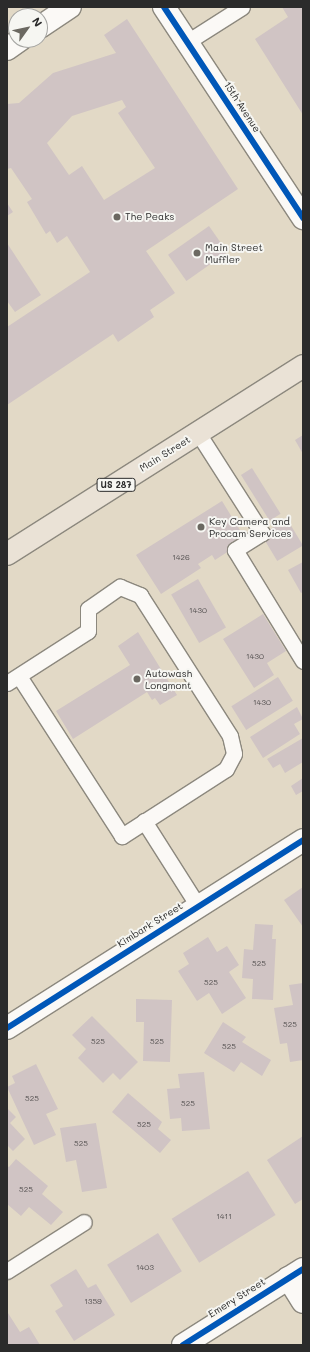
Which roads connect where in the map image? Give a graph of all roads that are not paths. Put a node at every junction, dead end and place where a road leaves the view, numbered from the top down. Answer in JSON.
{"nodes":[{"id":1,"x":70,"y":7,"type":"edge"},
{"id":2,"x":164,"y":7,"type":"edge"},
{"id":3,"x":242,"y":7,"type":"edge"},
{"id":4,"x":48,"y":22,"type":"edge"},
{"id":5,"x":187,"y":42,"type":"junction"},
{"id":6,"x":300,"y":205,"type":"edge"},
{"id":7,"x":303,"y":366,"type":"edge"},
{"id":8,"x":198,"y":433,"type":"junction"},
{"id":9,"x":7,"y":554,"type":"edge"},
{"id":10,"x":303,"y":661,"type":"edge"},
{"id":11,"x":10,"y":681,"type":"edge"},
{"id":12,"x":144,"y":821,"type":"junction"},
{"id":13,"x":303,"y":840,"type":"edge"},
{"id":14,"x":198,"y":906,"type":"junction"},
{"id":15,"x":7,"y":1028,"type":"edge"},
{"id":16,"x":84,"y":1222,"type":"dead end"},
{"id":17,"x":7,"y":1271,"type":"edge"},
{"id":18,"x":295,"y":1274,"type":"edge"},
{"id":19,"x":303,"y":1302,"type":"edge"},
{"id":20,"x":183,"y":1345,"type":"edge"}],
"edges":[{"from":1,"to":4,"type":"street"},
{"from":2,"to":5,"type":"street","name":"15th Avenue"},
{"from":3,"to":5,"type":"lane"},
{"from":5,"to":6,"type":"street","name":"15th Avenue"},
{"from":7,"to":8,"type":"highway","name":"Main Street","number":"US 287"},
{"from":8,"to":9,"type":"highway","name":"Main Street","number":"US 287"},
{"from":8,"to":10,"type":"lane"},
{"from":11,"to":12,"type":"lane"},
{"from":11,"to":12,"type":"lane"},
{"from":12,"to":14,"type":"lane"},
{"from":13,"to":14,"type":"street","name":"Kimbark Street"},
{"from":14,"to":15,"type":"street","name":"Kimbark Street"},
{"from":16,"to":17,"type":"lane"},
{"from":18,"to":19,"type":"street"},
{"from":18,"to":20,"type":"street","name":"Emery Street"}]}
